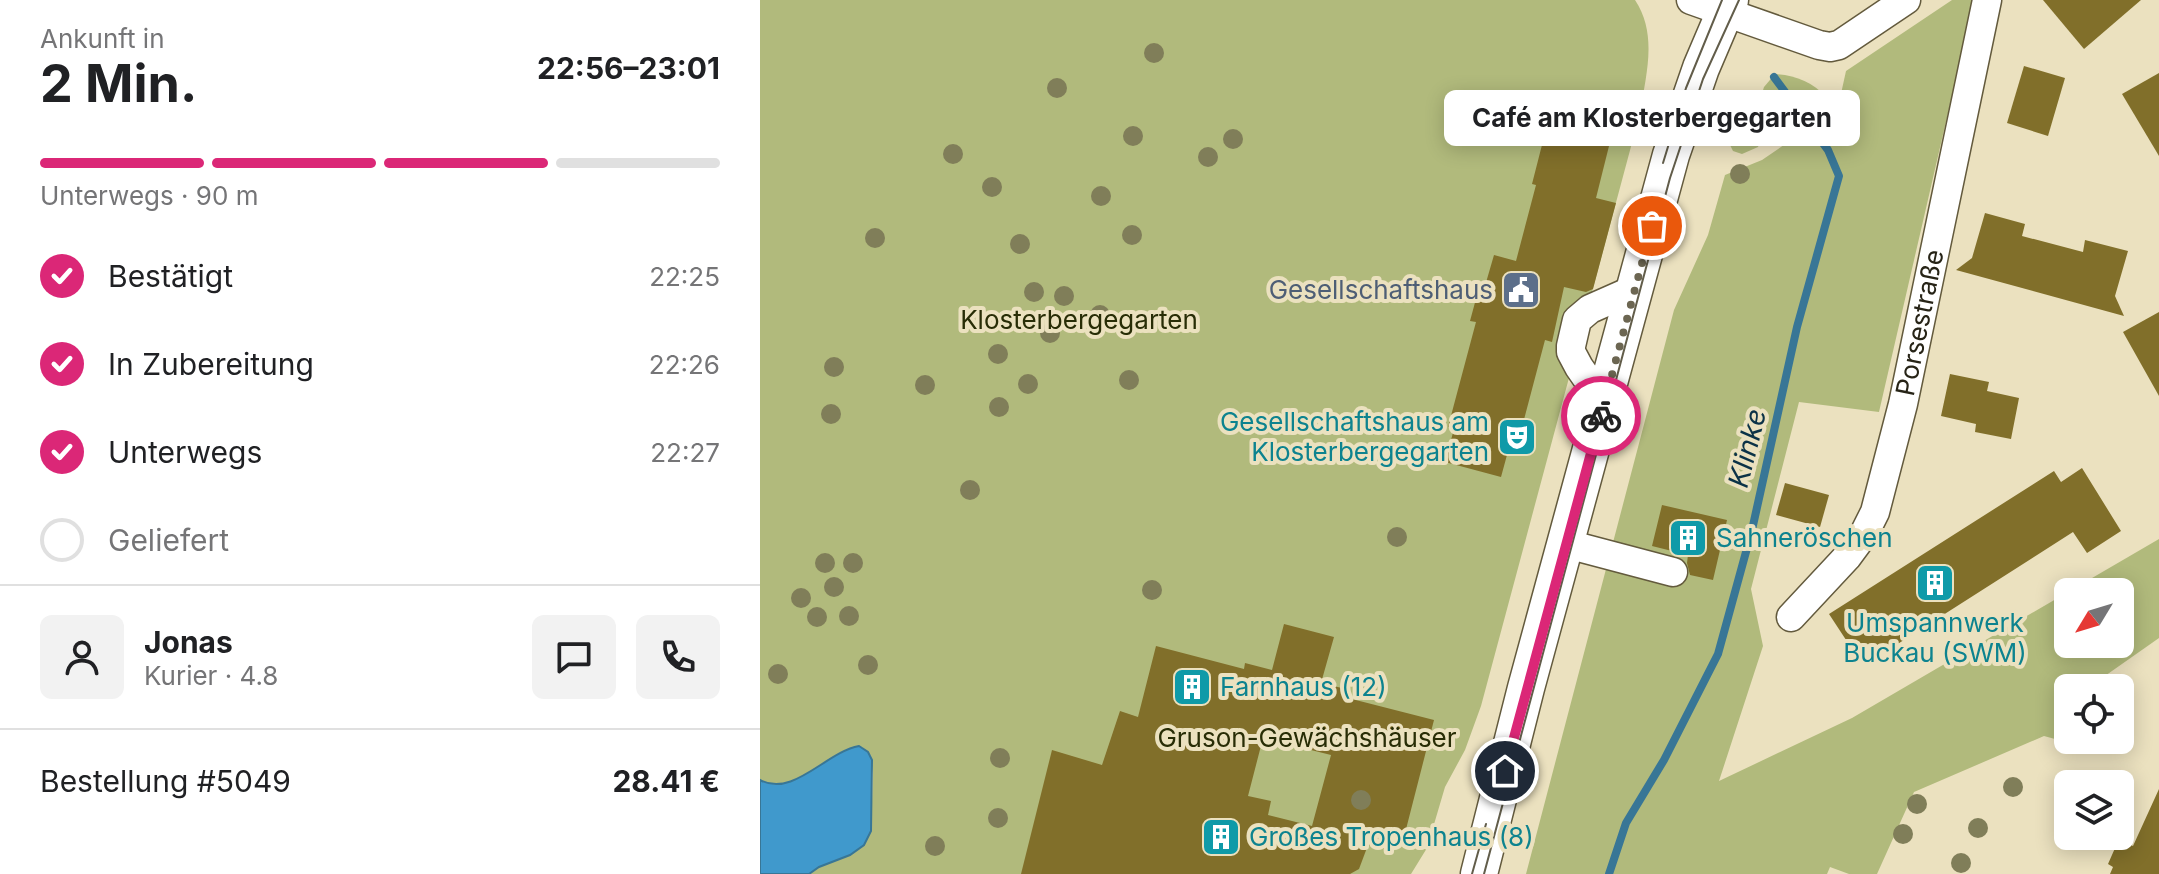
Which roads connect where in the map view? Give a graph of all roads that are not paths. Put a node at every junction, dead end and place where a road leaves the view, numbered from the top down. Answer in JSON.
{"nodes":[{"id":1,"x":1691,"y":0,"type":"edge"},
{"id":2,"x":1906,"y":0,"type":"edge"},
{"id":3,"x":1987,"y":0,"type":"edge"},
{"id":4,"x":1728,"y":6,"type":"edge"},
{"id":5,"x":1633,"y":290,"type":"junction"},
{"id":6,"x":1604,"y":403,"type":"junction"},
{"id":7,"x":1567,"y":544,"type":"junction"},
{"id":8,"x":1673,"y":572,"type":"dead end"},
{"id":9,"x":1791,"y":617,"type":"dead end"},
{"id":10,"x":1479,"y":874,"type":"edge"}],
"edges":[{"from":1,"to":4,"type":"street"},
{"from":2,"to":4,"type":"street"},
{"from":3,"to":9,"type":"street","name":"Porsestraße"},
{"from":4,"to":5,"type":"main road"},
{"from":5,"to":6,"type":"main road"},
{"from":5,"to":6,"type":"street"},
{"from":6,"to":7,"type":"main road"},
{"from":7,"to":8,"type":"street"},
{"from":7,"to":10,"type":"main road"}]}
